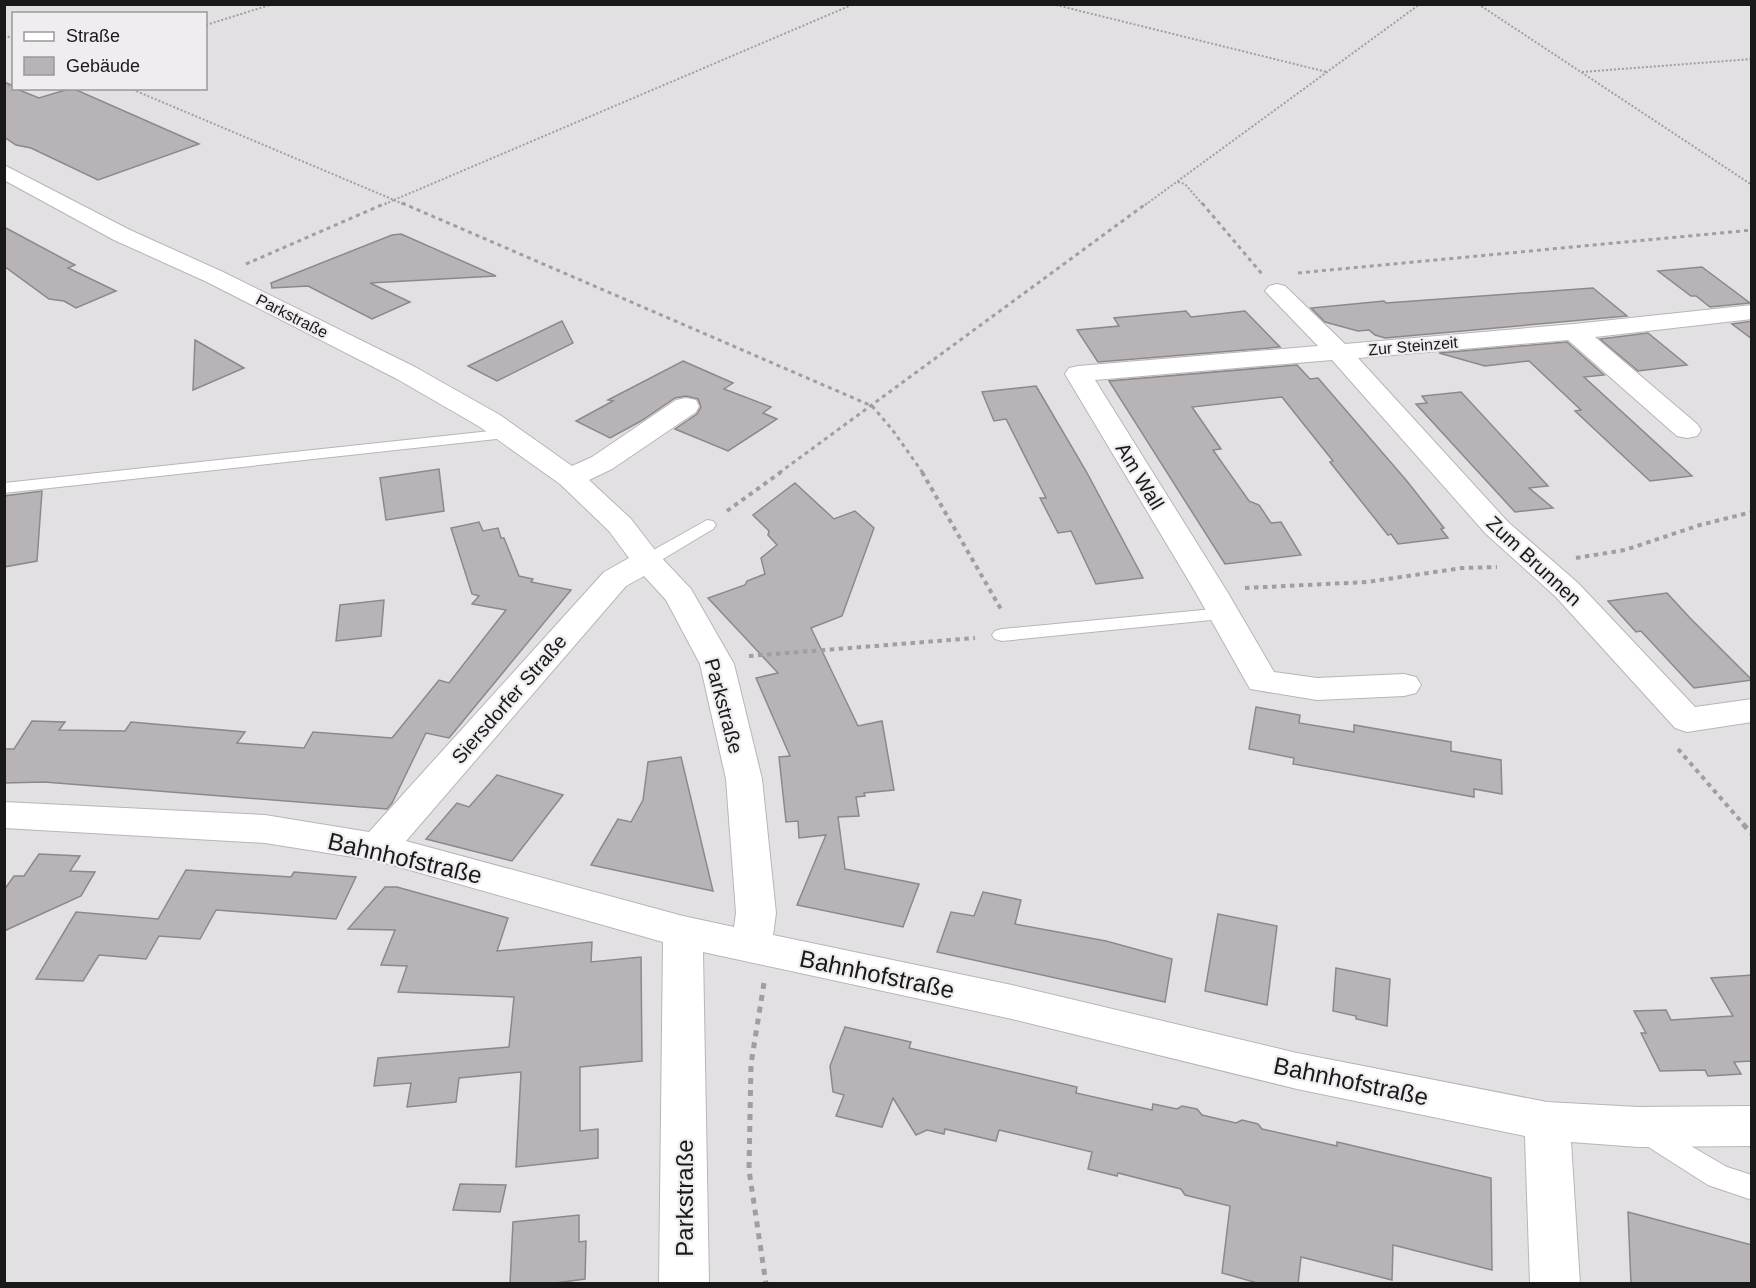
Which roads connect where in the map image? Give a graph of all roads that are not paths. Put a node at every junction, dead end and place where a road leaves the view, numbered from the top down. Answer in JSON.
{"nodes":[{"id":1,"x":4,"y":171,"type":"edge"},
{"id":2,"x":1271,"y":284,"type":"road end"},
{"id":3,"x":1752,"y":312,"type":"edge"},
{"id":4,"x":1574,"y":332,"type":"junction"},
{"id":5,"x":1340,"y":352,"type":"junction"},
{"id":6,"x":686,"y":406,"type":"dead end"},
{"id":7,"x":1687,"y":430,"type":"dead end"},
{"id":8,"x":508,"y":434,"type":"junction"},
{"id":9,"x":570,"y":478,"type":"junction"},
{"id":10,"x":4,"y":488,"type":"edge"},
{"id":11,"x":707,"y":525,"type":"road end"},
{"id":12,"x":647,"y":561,"type":"junction"},
{"id":13,"x":1218,"y":604,"type":"junction"},
{"id":14,"x":1002,"y":635,"type":"road end"},
{"id":15,"x":1404,"y":685,"type":"dead end"},
{"id":16,"x":1752,"y":711,"type":"edge"},
{"id":17,"x":4,"y":815,"type":"edge"},
{"id":18,"x":378,"y":847,"type":"junction"},
{"id":19,"x":683,"y":932,"type":"junction"},
{"id":20,"x":762,"y":950,"type":"junction"},
{"id":21,"x":1547,"y":1121,"type":"junction"},
{"id":22,"x":1752,"y":1126,"type":"edge"},
{"id":23,"x":1638,"y":1127,"type":"junction"},
{"id":24,"x":1752,"y":1188,"type":"edge"},
{"id":25,"x":684,"y":1284,"type":"edge"},
{"id":26,"x":1555,"y":1284,"type":"edge"}],
"edges":[{"from":1,"to":8,"type":"street","name":"Parkstraße"},
{"from":2,"to":5,"type":"street","name":"Zur Steinzeit"},
{"from":3,"to":4,"type":"street","name":"Zur Steinzeit"},
{"from":4,"to":5,"type":"street","name":"Zur Steinzeit"},
{"from":4,"to":7,"type":"street"},
{"from":5,"to":13,"type":"street","name":"Am Wall"},
{"from":5,"to":16,"type":"street","name":"Zum Brunnen"},
{"from":6,"to":9,"type":"street"},
{"from":8,"to":9,"type":"street","name":"Parkstraße"},
{"from":8,"to":10,"type":"lane"},
{"from":9,"to":12,"type":"street","name":"Parkstraße"},
{"from":11,"to":12,"type":"lane"},
{"from":12,"to":18,"type":"street","name":"Siersdorfer Straße"},
{"from":12,"to":20,"type":"street","name":"Parkstraße"},
{"from":13,"to":14,"type":"lane"},
{"from":13,"to":15,"type":"street","name":"Am Wall"},
{"from":17,"to":18,"type":"street","name":"Bahnhofstraße"},
{"from":18,"to":19,"type":"street","name":"Bahnhofstraße"},
{"from":19,"to":20,"type":"street","name":"Bahnhofstraße"},
{"from":19,"to":25,"type":"street","name":"Parkstraße"},
{"from":20,"to":21,"type":"street","name":"Bahnhofstraße"},
{"from":21,"to":23,"type":"street","name":"Bahnhofstraße"},
{"from":21,"to":26,"type":"street"},
{"from":22,"to":23,"type":"street","name":"Bahnhofstraße"},
{"from":23,"to":24,"type":"lane"}]}
